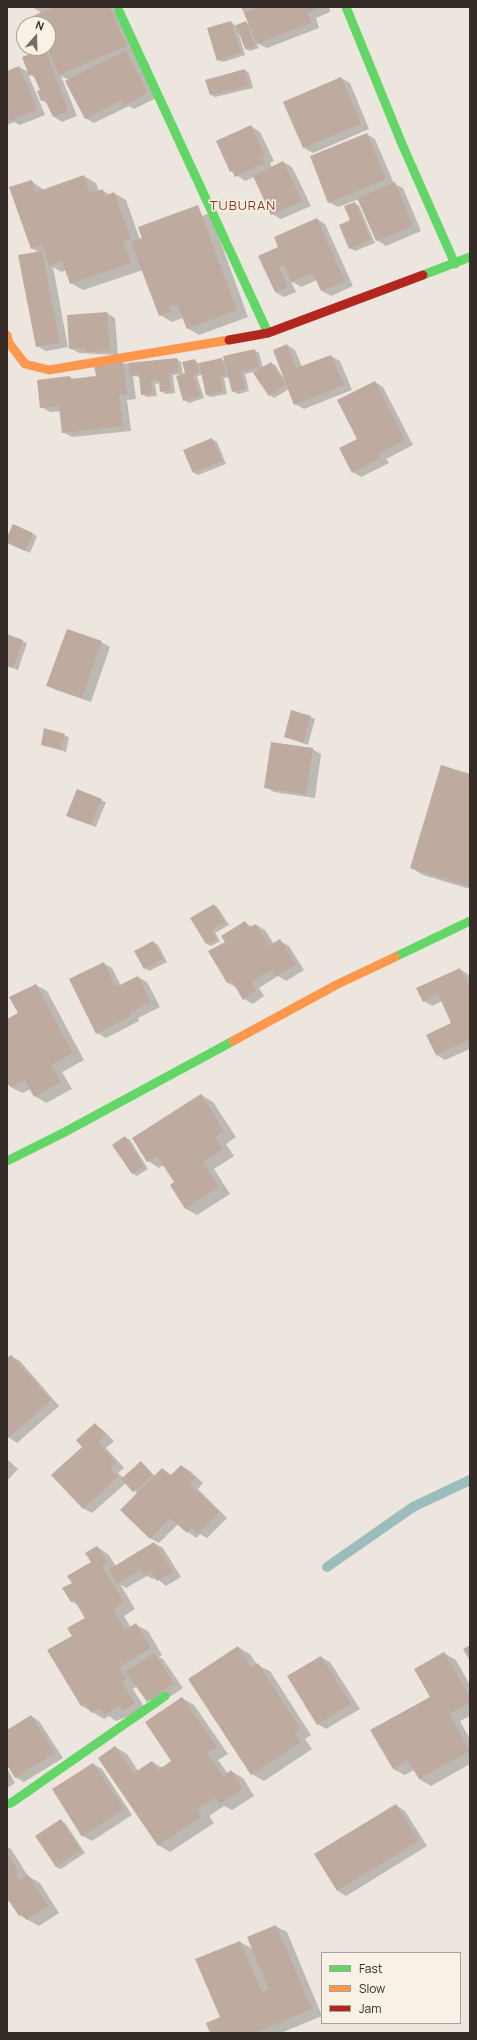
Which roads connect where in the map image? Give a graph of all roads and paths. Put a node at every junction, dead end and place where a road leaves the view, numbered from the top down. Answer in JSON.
{"nodes":[{"id":1,"x":346,"y":7,"type":"edge"},
{"id":2,"x":119,"y":11,"type":"dead end"},
{"id":3,"x":470,"y":257,"type":"edge"},
{"id":4,"x":455,"y":264,"type":"junction"},
{"id":5,"x":268,"y":333,"type":"junction"},
{"id":6,"x":7,"y":335,"type":"edge"},
{"id":7,"x":470,"y":921,"type":"edge"},
{"id":8,"x":7,"y":1161,"type":"edge"},
{"id":9,"x":165,"y":1696,"type":"dead end"},
{"id":10,"x":7,"y":1804,"type":"edge"}],
"edges":[{"from":1,"to":4,"type":"street"},
{"from":2,"to":5,"type":"street"},
{"from":3,"to":4,"type":"street"},
{"from":4,"to":5,"type":"street"},
{"from":5,"to":6,"type":"street"},
{"from":7,"to":8,"type":"street"},
{"from":9,"to":10,"type":"street"}]}
